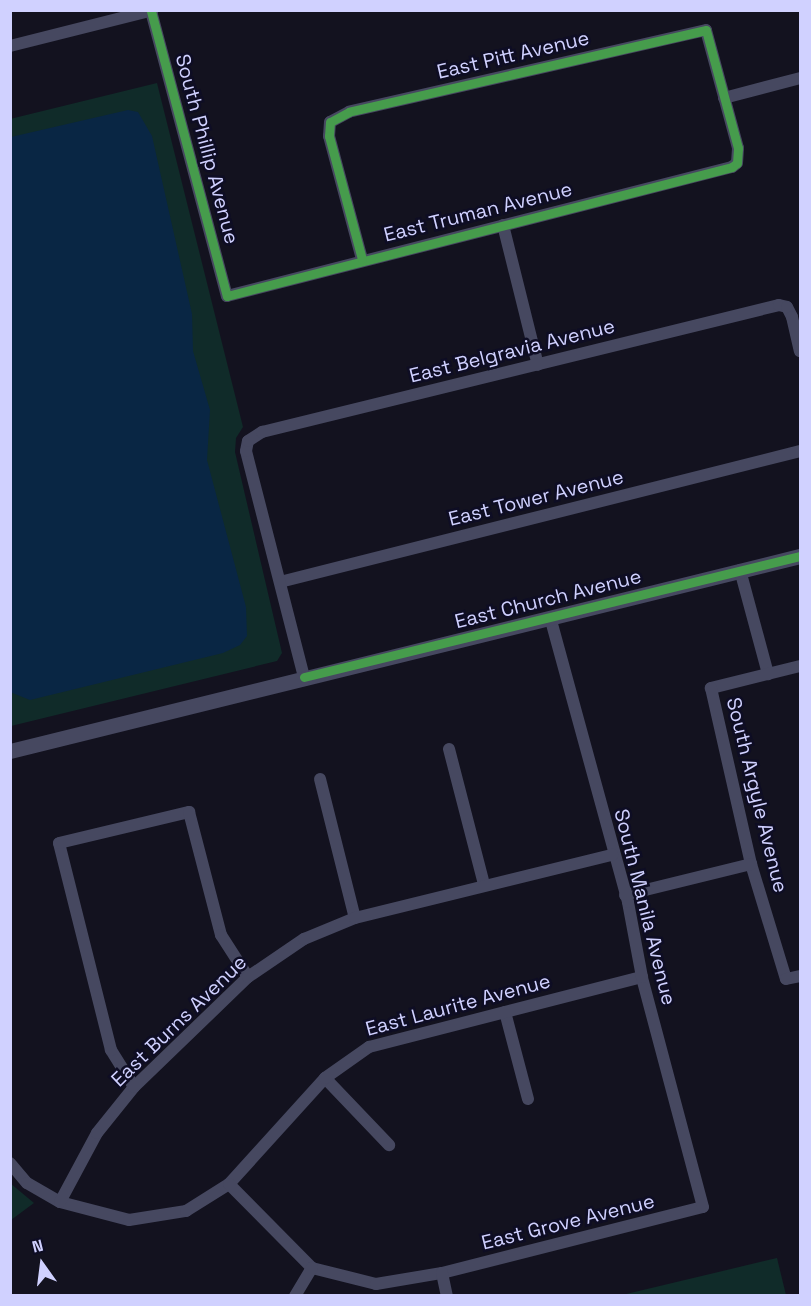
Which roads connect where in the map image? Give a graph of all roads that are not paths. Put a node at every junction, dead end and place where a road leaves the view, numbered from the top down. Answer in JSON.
{"nodes":[{"id":1,"x":152,"y":11,"type":"edge"},
{"id":2,"x":10,"y":46,"type":"edge"},
{"id":3,"x":801,"y":78,"type":"edge"},
{"id":4,"x":724,"y":98,"type":"junction"},
{"id":5,"x":503,"y":225,"type":"junction"},
{"id":6,"x":362,"y":259,"type":"junction"},
{"id":7,"x":227,"y":296,"type":"joint"},
{"id":8,"x":801,"y":351,"type":"edge"},
{"id":9,"x":538,"y":365,"type":"junction"},
{"id":10,"x":801,"y":451,"type":"edge"},
{"id":11,"x":801,"y":556,"type":"edge"},
{"id":12,"x":740,"y":570,"type":"junction"},
{"id":13,"x":280,"y":582,"type":"junction"},
{"id":14,"x":550,"y":617,"type":"junction"},
{"id":15,"x":801,"y":666,"type":"edge"},
{"id":16,"x":768,"y":674,"type":"junction"},
{"id":17,"x":304,"y":677,"type":"junction"},
{"id":18,"x":448,"y":748,"type":"dead end"},
{"id":19,"x":10,"y":751,"type":"edge"},
{"id":20,"x":320,"y":779,"type":"dead end"},
{"id":21,"x":612,"y":855,"type":"junction"},
{"id":22,"x":751,"y":864,"type":"junction"},
{"id":23,"x":484,"y":884,"type":"junction"},
{"id":24,"x":625,"y":894,"type":"junction"},
{"id":25,"x":355,"y":918,"type":"junction"},
{"id":26,"x":801,"y":976,"type":"edge"},
{"id":27,"x":248,"y":977,"type":"junction"},
{"id":28,"x":642,"y":977,"type":"junction"},
{"id":29,"x":505,"y":1012,"type":"junction"},
{"id":30,"x":325,"y":1078,"type":"junction"},
{"id":31,"x":134,"y":1087,"type":"junction"},
{"id":32,"x":528,"y":1099,"type":"dead end"},
{"id":33,"x":389,"y":1144,"type":"dead end"},
{"id":34,"x":10,"y":1163,"type":"edge"},
{"id":35,"x":229,"y":1184,"type":"junction"},
{"id":36,"x":60,"y":1202,"type":"junction"},
{"id":37,"x":703,"y":1207,"type":"joint"},
{"id":38,"x":312,"y":1268,"type":"junction"},
{"id":39,"x":442,"y":1273,"type":"junction"},
{"id":40,"x":295,"y":1296,"type":"edge"},
{"id":41,"x":447,"y":1296,"type":"edge"}],
"edges":[{"from":1,"to":2,"type":"street"},
{"from":1,"to":7,"type":"street","name":"South Phillip Avenue"},
{"from":3,"to":4,"type":"street"},
{"from":4,"to":5,"type":"street","name":"East Truman Avenue"},
{"from":4,"to":6,"type":"street","name":"East Pitt Avenue"},
{"from":5,"to":6,"type":"street","name":"East Truman Avenue"},
{"from":5,"to":9,"type":"street"},
{"from":6,"to":7,"type":"street","name":"East Truman Avenue"},
{"from":8,"to":9,"type":"street","name":"East Belgravia Avenue"},
{"from":9,"to":13,"type":"street","name":"East Belgravia Avenue"},
{"from":10,"to":13,"type":"street","name":"East Tower Avenue"},
{"from":11,"to":12,"type":"street","name":"East Church Avenue"},
{"from":12,"to":14,"type":"street","name":"East Church Avenue"},
{"from":12,"to":16,"type":"street"},
{"from":13,"to":17,"type":"street"},
{"from":14,"to":17,"type":"street","name":"East Church Avenue"},
{"from":14,"to":21,"type":"street","name":"South Manila Avenue"},
{"from":15,"to":16,"type":"street"},
{"from":16,"to":22,"type":"street","name":"South Argyle Avenue"},
{"from":17,"to":19,"type":"street","name":"East Church Avenue"},
{"from":18,"to":23,"type":"street"},
{"from":20,"to":25,"type":"street"},
{"from":21,"to":23,"type":"street","name":"East Burns Avenue"},
{"from":21,"to":24,"type":"street","name":"South Manila Avenue"},
{"from":22,"to":24,"type":"street"},
{"from":22,"to":26,"type":"street","name":"South Argyle Avenue"},
{"from":23,"to":25,"type":"street","name":"East Burns Avenue"},
{"from":24,"to":28,"type":"street","name":"South Manila Avenue"},
{"from":25,"to":27,"type":"street","name":"East Burns Avenue"},
{"from":27,"to":31,"type":"street","name":"East Burns Avenue"},
{"from":27,"to":31,"type":"street"},
{"from":28,"to":29,"type":"street","name":"East Laurite Avenue"},
{"from":28,"to":37,"type":"street","name":"South Manila Avenue"},
{"from":29,"to":30,"type":"street","name":"East Laurite Avenue"},
{"from":29,"to":32,"type":"street"},
{"from":30,"to":33,"type":"street"},
{"from":30,"to":35,"type":"street","name":"East Laurite Avenue"},
{"from":31,"to":36,"type":"street","name":"East Burns Avenue"},
{"from":34,"to":36,"type":"street","name":"East Laurite Avenue"},
{"from":35,"to":36,"type":"street","name":"East Laurite Avenue"},
{"from":35,"to":38,"type":"street"},
{"from":37,"to":39,"type":"street","name":"East Grove Avenue"},
{"from":38,"to":39,"type":"street","name":"East Grove Avenue"},
{"from":38,"to":40,"type":"street"},
{"from":39,"to":41,"type":"street"}]}
